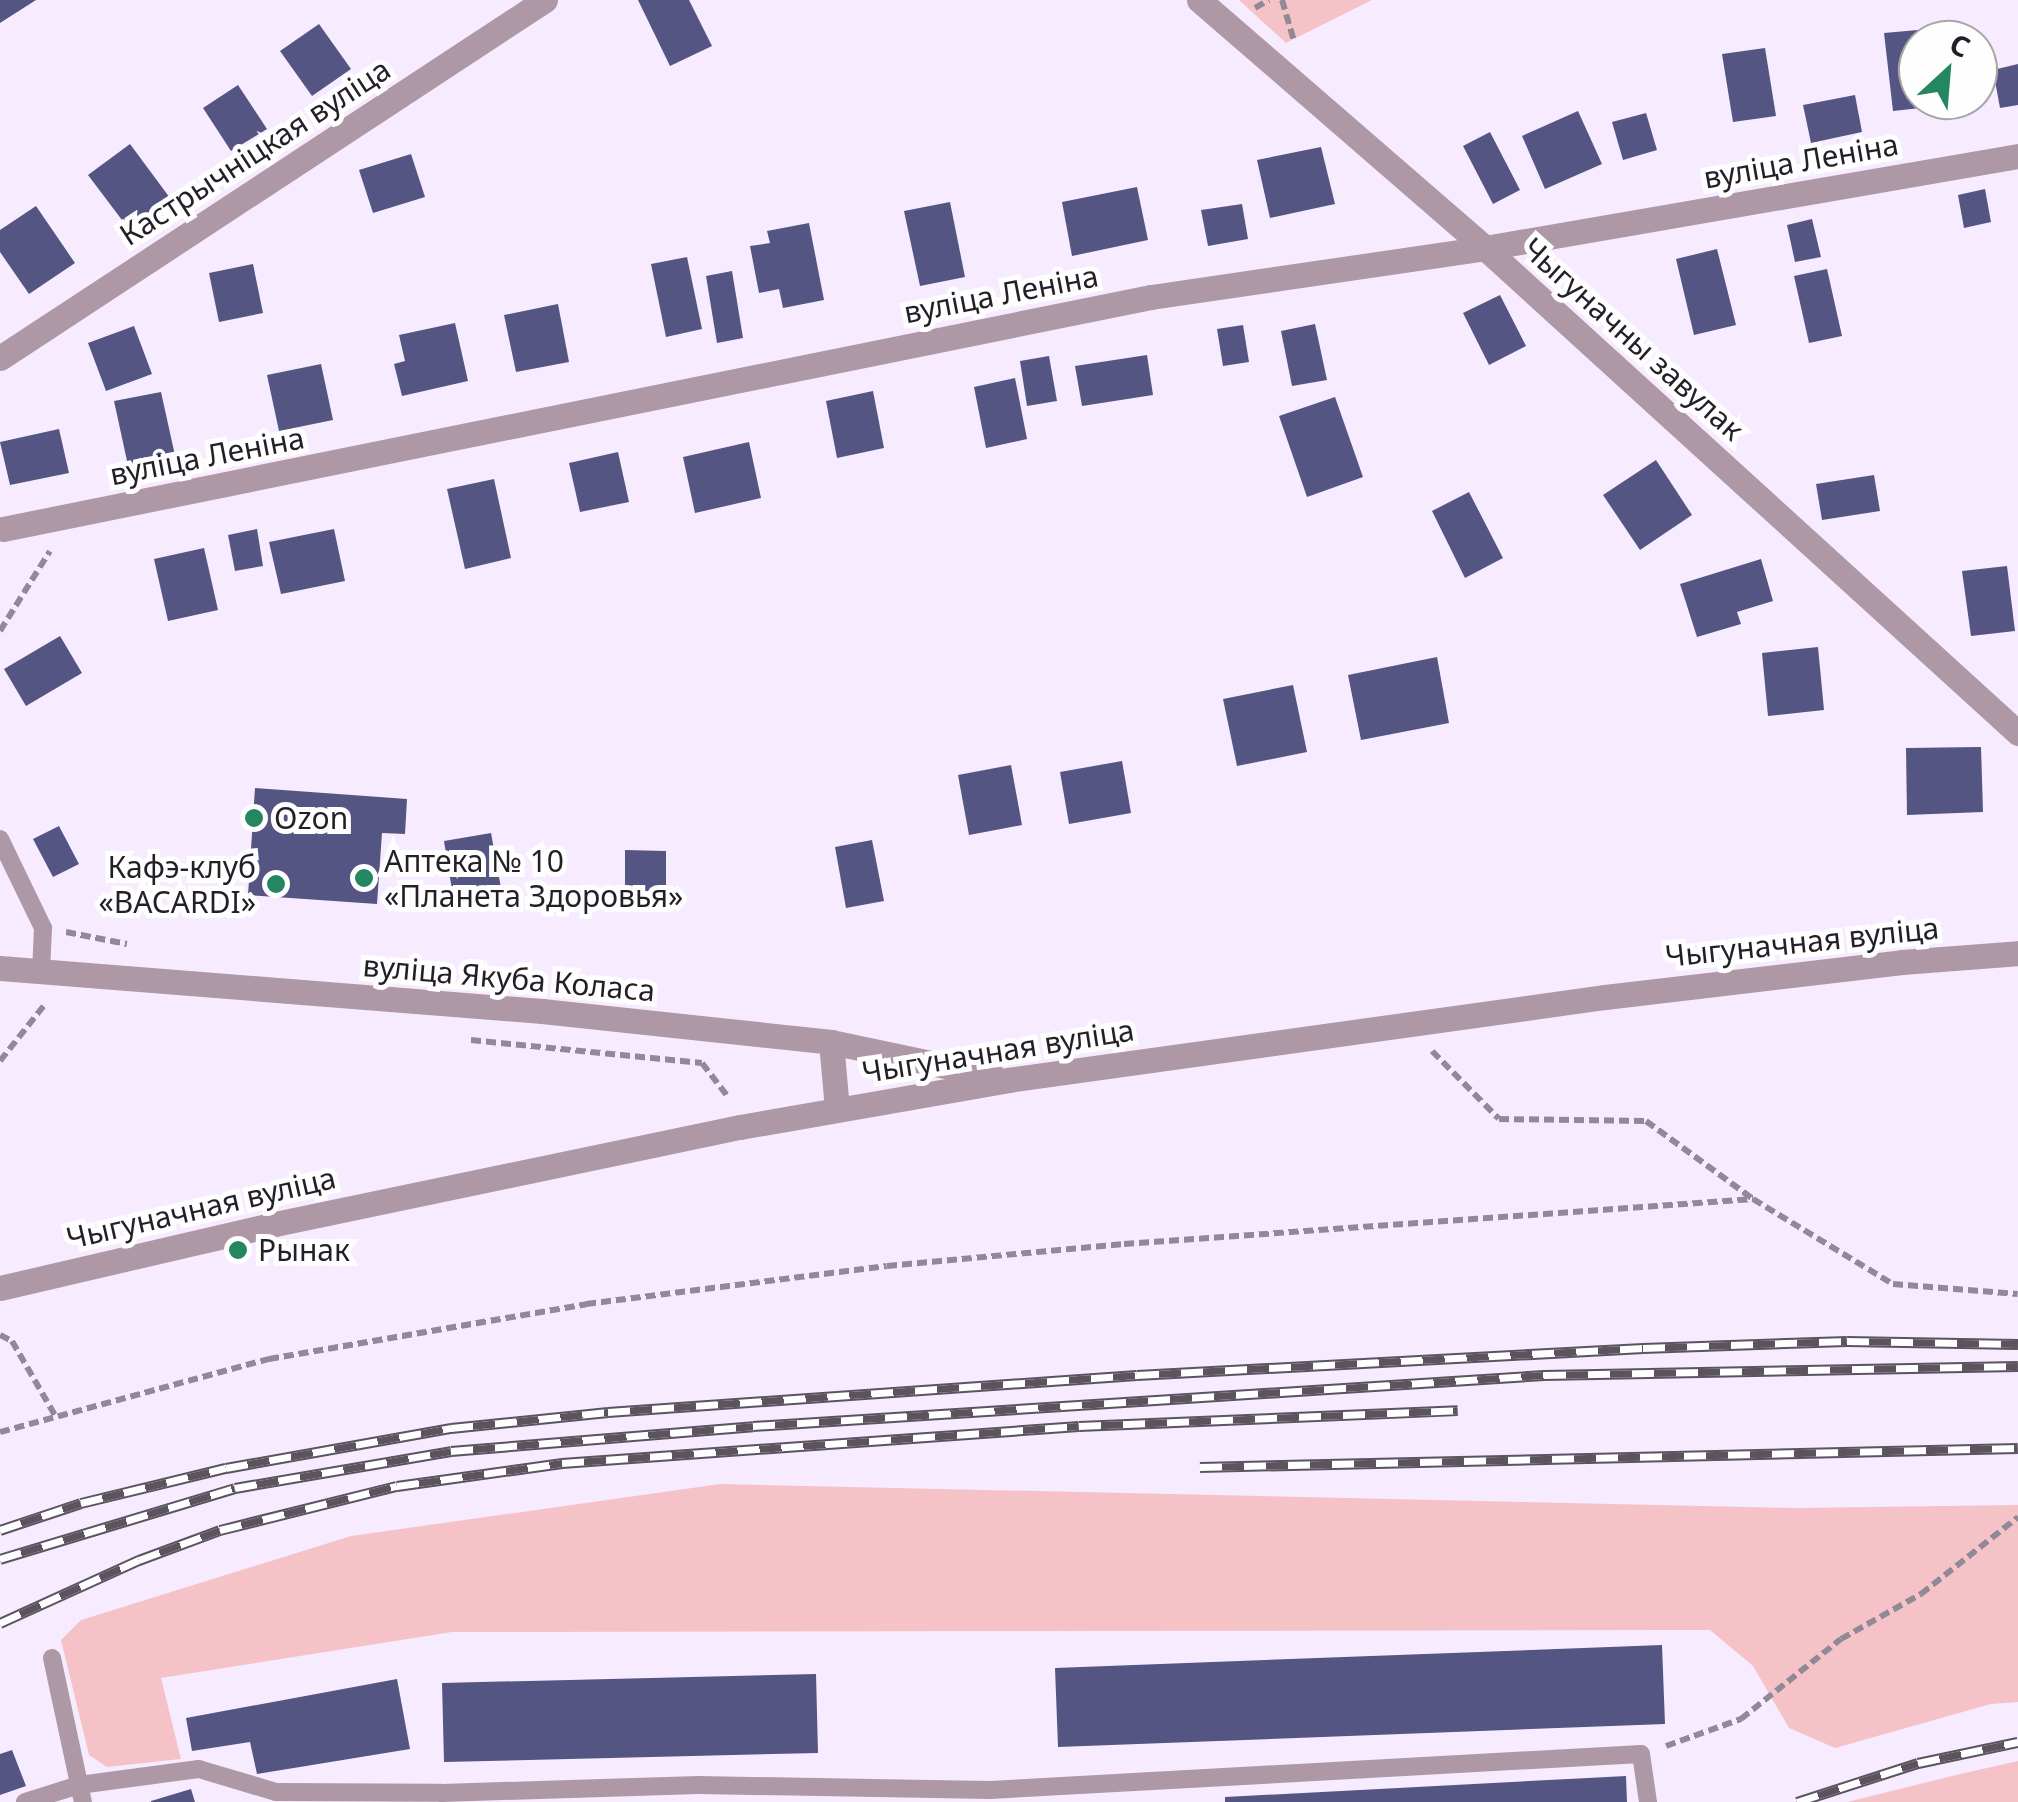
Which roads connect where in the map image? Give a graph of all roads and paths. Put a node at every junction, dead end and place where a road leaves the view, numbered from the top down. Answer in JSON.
{"nodes":[{"id":1,"x":545,"y":0,"type":"edge"},
{"id":2,"x":1199,"y":0,"type":"edge"},
{"id":3,"x":1282,"y":0,"type":"edge"},
{"id":4,"x":1296,"y":50,"type":"dead end"},
{"id":5,"x":2018,"y":156,"type":"edge"},
{"id":6,"x":1485,"y":248,"type":"junction"},
{"id":7,"x":0,"y":358,"type":"edge"},
{"id":8,"x":74,"y":516,"type":"junction"},
{"id":9,"x":3,"y":529,"type":"dead end"},
{"id":10,"x":0,"y":631,"type":"edge"},
{"id":11,"x":2018,"y":733,"type":"edge"},
{"id":12,"x":0,"y":839,"type":"edge"},
{"id":13,"x":2018,"y":954,"type":"edge"},
{"id":14,"x":0,"y":968,"type":"edge"},
{"id":15,"x":42,"y":972,"type":"junction"},
{"id":16,"x":50,"y":998,"type":"dead end"},
{"id":17,"x":830,"y":1042,"type":"junction"},
{"id":18,"x":1423,"y":1043,"type":"dead end"},
{"id":19,"x":0,"y":1060,"type":"edge"},
{"id":20,"x":1008,"y":1080,"type":"junction"},
{"id":21,"x":837,"y":1109,"type":"junction"},
{"id":22,"x":1753,"y":1200,"type":"junction"},
{"id":23,"x":0,"y":1288,"type":"edge"},
{"id":24,"x":2018,"y":1294,"type":"edge"},
{"id":25,"x":0,"y":1335,"type":"edge"},
{"id":26,"x":56,"y":1416,"type":"junction"},
{"id":27,"x":0,"y":1432,"type":"edge"},
{"id":28,"x":2018,"y":1517,"type":"edge"},
{"id":29,"x":52,"y":1658,"type":"dead end"},
{"id":30,"x":1641,"y":1754,"type":"junction"},
{"id":31,"x":81,"y":1794,"type":"edge"},
{"id":32,"x":24,"y":1802,"type":"edge"},
{"id":33,"x":1648,"y":1802,"type":"edge"}],
"edges":[{"from":1,"to":7,"type":"street","name":"Кастрычніцкая вуліца"},
{"from":2,"to":6,"type":"street","name":"Чыгуначны завулак"},
{"from":3,"to":4,"type":"path"},
{"from":5,"to":6,"type":"street","name":"вуліца Леніна"},
{"from":6,"to":8,"type":"street","name":"вуліца Леніна"},
{"from":6,"to":11,"type":"street","name":"Чыгуначны завулак"},
{"from":8,"to":9,"type":"street","name":"вуліца Леніна"},
{"from":8,"to":10,"type":"path"},
{"from":12,"to":15,"type":"lane"},
{"from":13,"to":20,"type":"street","name":"Чыгуначная вуліца"},
{"from":14,"to":15,"type":"street","name":"вуліца Якуба Коласа"},
{"from":15,"to":17,"type":"street","name":"вуліца Якуба Коласа"},
{"from":16,"to":19,"type":"path"},
{"from":17,"to":20,"type":"street","name":"вуліца Якуба Коласа"},
{"from":17,"to":21,"type":"street"},
{"from":18,"to":22,"type":"path"},
{"from":20,"to":21,"type":"street","name":"Чыгуначная вуліца"},
{"from":21,"to":23,"type":"street","name":"Чыгуначная вуліца"},
{"from":22,"to":24,"type":"path"},
{"from":22,"to":26,"type":"path"},
{"from":25,"to":26,"type":"path"},
{"from":26,"to":27,"type":"path"},
{"from":28,"to":30,"type":"path"},
{"from":29,"to":31,"type":"lane"},
{"from":30,"to":31,"type":"lane"},
{"from":30,"to":33,"type":"lane"},
{"from":31,"to":32,"type":"lane"}]}
